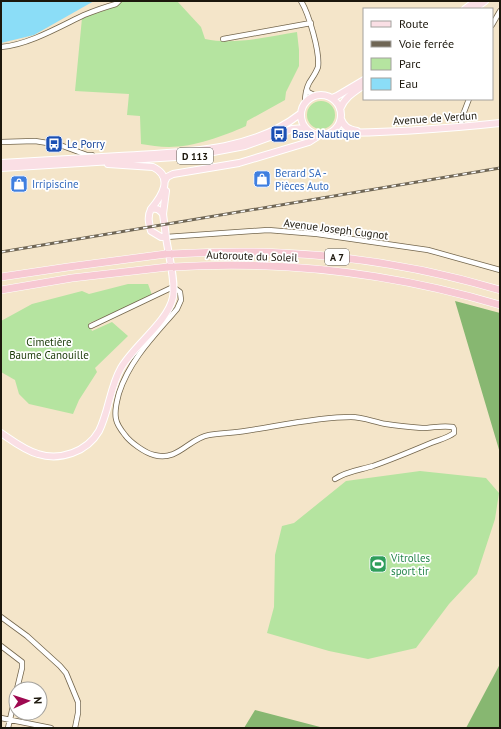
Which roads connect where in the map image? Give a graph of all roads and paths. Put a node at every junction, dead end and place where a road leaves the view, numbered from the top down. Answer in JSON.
{"nodes":[{"id":1,"x":119,"y":1,"type":"edge"},
{"id":2,"x":301,"y":1,"type":"edge"},
{"id":3,"x":476,"y":1,"type":"edge"},
{"id":4,"x":485,"y":1,"type":"edge"},
{"id":5,"x":467,"y":8,"type":"edge"},
{"id":6,"x":475,"y":8,"type":"edge"},
{"id":7,"x":500,"y":11,"type":"edge"},
{"id":8,"x":493,"y":23,"type":"edge"},
{"id":9,"x":311,"y":24,"type":"junction"},
{"id":10,"x":223,"y":39,"type":"dead end"},
{"id":11,"x":1,"y":47,"type":"edge"},
{"id":12,"x":363,"y":81,"type":"edge"},
{"id":13,"x":363,"y":86,"type":"edge"},
{"id":14,"x":307,"y":89,"type":"junction"},
{"id":15,"x":314,"y":95,"type":"junction"},
{"id":16,"x":332,"y":98,"type":"junction"},
{"id":17,"x":469,"y":100,"type":"edge"},
{"id":18,"x":305,"y":102,"type":"junction"},
{"id":19,"x":340,"y":109,"type":"junction"},
{"id":20,"x":300,"y":114,"type":"junction"},
{"id":21,"x":341,"y":119,"type":"junction"},
{"id":22,"x":500,"y":123,"type":"edge"},
{"id":23,"x":462,"y":127,"type":"junction"},
{"id":24,"x":304,"y":128,"type":"junction"},
{"id":25,"x":372,"y":132,"type":"junction"},
{"id":26,"x":310,"y":133,"type":"junction"},
{"id":27,"x":330,"y":133,"type":"junction"},
{"id":28,"x":320,"y":136,"type":"junction"},
{"id":29,"x":1,"y":142,"type":"edge"},
{"id":30,"x":309,"y":142,"type":"junction"},
{"id":31,"x":105,"y":156,"type":"junction"},
{"id":32,"x":82,"y":162,"type":"junction"},
{"id":33,"x":1,"y":163,"type":"edge"},
{"id":34,"x":1,"y":168,"type":"edge"},
{"id":35,"x":177,"y":173,"type":"junction"},
{"id":36,"x":165,"y":181,"type":"junction"},
{"id":37,"x":151,"y":209,"type":"junction"},
{"id":38,"x":163,"y":214,"type":"junction"},
{"id":39,"x":166,"y":236,"type":"junction"},
{"id":40,"x":500,"y":270,"type":"edge"},
{"id":41,"x":1,"y":277,"type":"edge"},
{"id":42,"x":173,"y":287,"type":"junction"},
{"id":43,"x":1,"y":290,"type":"edge"},
{"id":44,"x":500,"y":290,"type":"edge"},
{"id":45,"x":500,"y":305,"type":"edge"},
{"id":46,"x":90,"y":326,"type":"dead end"},
{"id":47,"x":1,"y":433,"type":"edge"},
{"id":48,"x":335,"y":480,"type":"dead end"},
{"id":49,"x":1,"y":617,"type":"edge"},
{"id":50,"x":1,"y":646,"type":"edge"},
{"id":51,"x":19,"y":681,"type":"edge"},
{"id":52,"x":15,"y":721,"type":"edge"},
{"id":53,"x":51,"y":728,"type":"edge"},
{"id":54,"x":75,"y":728,"type":"edge"}],
"edges":[{"from":1,"to":11,"type":"street"},
{"from":2,"to":9,"type":"street"},
{"from":3,"to":5,"type":"main road"},
{"from":4,"to":6,"type":"main road"},
{"from":7,"to":8,"type":"street"},
{"from":9,"to":10,"type":"street"},
{"from":9,"to":14,"type":"street"},
{"from":12,"to":16,"type":"main road"},
{"from":13,"to":19,"type":"main road"},
{"from":14,"to":15,"type":"street"},
{"from":14,"to":18,"type":"street"},
{"from":15,"to":16,"type":"main road"},
{"from":15,"to":18,"type":"main road"},
{"from":16,"to":19,"type":"main road"},
{"from":17,"to":23,"type":"street"},
{"from":18,"to":20,"type":"main road"},
{"from":19,"to":21,"type":"main road"},
{"from":20,"to":24,"type":"main road"},
{"from":20,"to":31,"type":"main road","number":"D 113"},
{"from":21,"to":25,"type":"main road"},
{"from":21,"to":27,"type":"main road"},
{"from":22,"to":23,"type":"main road","name":"Avenue de Verdun"},
{"from":23,"to":25,"type":"main road","name":"Avenue de Verdun"},
{"from":24,"to":26,"type":"main road"},
{"from":24,"to":32,"type":"main road","number":"D 113"},
{"from":25,"to":27,"type":"main road"},
{"from":26,"to":28,"type":"main road"},
{"from":26,"to":30,"type":"main road"},
{"from":27,"to":28,"type":"main road"},
{"from":28,"to":30,"type":"main road"},
{"from":29,"to":31,"type":"street"},
{"from":30,"to":35,"type":"main road"},
{"from":31,"to":33,"type":"main road","number":"D 113"},
{"from":32,"to":34,"type":"main road","number":"D 113"},
{"from":32,"to":36,"type":"main road"},
{"from":35,"to":36,"type":"main road"},
{"from":35,"to":38,"type":"main road"},
{"from":36,"to":37,"type":"main road"},
{"from":37,"to":38,"type":"main road"},
{"from":37,"to":39,"type":"main road"},
{"from":38,"to":39,"type":"main road"},
{"from":39,"to":40,"type":"street","name":"Avenue Joseph Cugnot"},
{"from":39,"to":42,"type":"main road"},
{"from":41,"to":44,"type":"highway","name":"Autoroute du Soleil","number":"A 7"},
{"from":42,"to":46,"type":"street"},
{"from":42,"to":47,"type":"main road"},
{"from":42,"to":48,"type":"street"},
{"from":43,"to":45,"type":"highway","name":"Autoroute du Soleil","number":"A 7"},
{"from":49,"to":54,"type":"street"},
{"from":50,"to":51,"type":"street"},
{"from":52,"to":53,"type":"street"}]}
